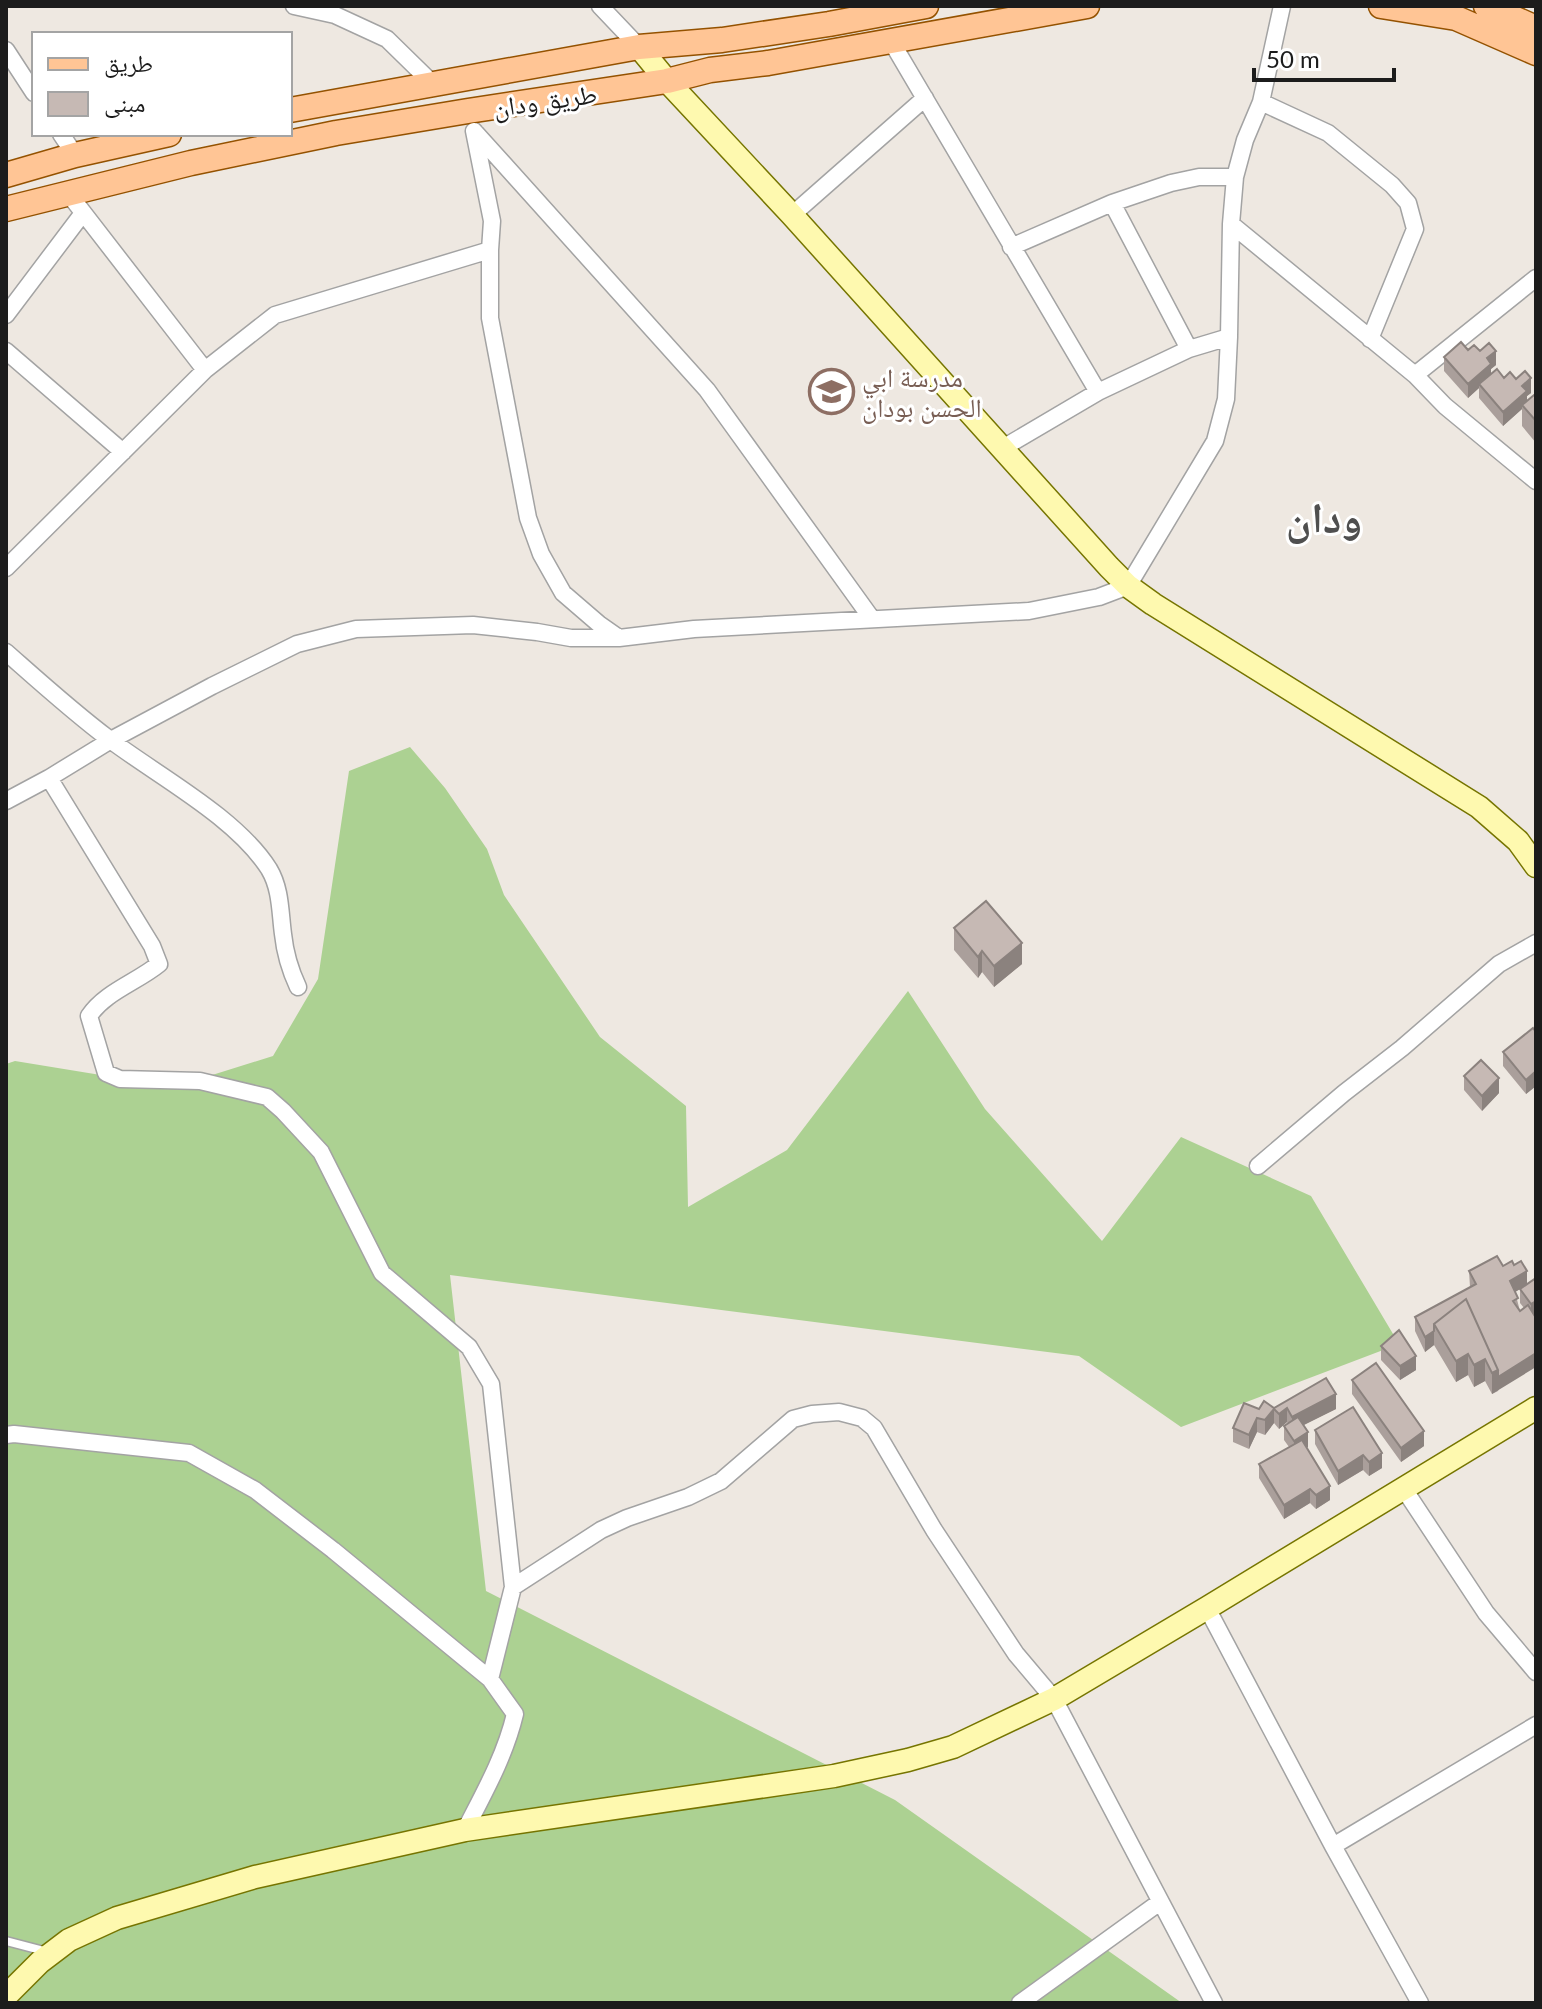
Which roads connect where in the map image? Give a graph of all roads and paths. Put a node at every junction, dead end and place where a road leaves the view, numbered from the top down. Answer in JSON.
{"nodes":[{"id":1,"x":294,"y":6,"type":"edge"},
{"id":2,"x":600,"y":6,"type":"edge"},
{"id":3,"x":923,"y":6,"type":"edge"},
{"id":4,"x":1087,"y":6,"type":"edge"},
{"id":5,"x":1282,"y":6,"type":"edge"},
{"id":6,"x":1381,"y":6,"type":"edge"},
{"id":7,"x":1476,"y":12,"type":"edge"},
{"id":8,"x":835,"y":15,"type":"edge"},
{"id":9,"x":1536,"y":28,"type":"edge"},
{"id":10,"x":891,"y":41,"type":"junction"},
{"id":11,"x":639,"y":47,"type":"junction"},
{"id":12,"x":6,"y":50,"type":"edge"},
{"id":13,"x":1536,"y":53,"type":"edge"},
{"id":14,"x":667,"y":81,"type":"junction"},
{"id":15,"x":433,"y":84,"type":"junction"},
{"id":16,"x":32,"y":90,"type":"edge"},
{"id":17,"x":925,"y":98,"type":"junction"},
{"id":18,"x":1261,"y":102,"type":"junction"},
{"id":19,"x":292,"y":110,"type":"edge"},
{"id":20,"x":471,"y":121,"type":"junction"},
{"id":21,"x":62,"y":136,"type":"edge"},
{"id":22,"x":160,"y":136,"type":"edge"},
{"id":23,"x":75,"y":155,"type":"junction"},
{"id":24,"x":6,"y":175,"type":"edge"},
{"id":25,"x":1235,"y":177,"type":"junction"},
{"id":26,"x":75,"y":203,"type":"junction"},
{"id":27,"x":1112,"y":203,"type":"junction"},
{"id":28,"x":6,"y":209,"type":"edge"},
{"id":29,"x":792,"y":215,"type":"junction"},
{"id":30,"x":1231,"y":224,"type":"junction"},
{"id":31,"x":1011,"y":247,"type":"junction"},
{"id":32,"x":490,"y":250,"type":"junction"},
{"id":33,"x":1536,"y":278,"type":"edge"},
{"id":34,"x":6,"y":315,"type":"edge"},
{"id":35,"x":1229,"y":337,"type":"junction"},
{"id":36,"x":1370,"y":339,"type":"junction"},
{"id":37,"x":1189,"y":349,"type":"junction"},
{"id":38,"x":6,"y":351,"type":"edge"},
{"id":39,"x":205,"y":370,"type":"junction"},
{"id":40,"x":1415,"y":375,"type":"junction"},
{"id":41,"x":1098,"y":392,"type":"junction"},
{"id":42,"x":1003,"y":448,"type":"junction"},
{"id":43,"x":123,"y":452,"type":"junction"},
{"id":44,"x":1536,"y":481,"type":"edge"},
{"id":45,"x":6,"y":568,"type":"edge"},
{"id":46,"x":1128,"y":586,"type":"junction"},
{"id":47,"x":872,"y":619,"type":"junction"},
{"id":48,"x":619,"y":638,"type":"junction"},
{"id":49,"x":6,"y":652,"type":"edge"},
{"id":50,"x":111,"y":740,"type":"junction"},
{"id":51,"x":49,"y":778,"type":"junction"},
{"id":52,"x":6,"y":801,"type":"edge"},
{"id":53,"x":1536,"y":866,"type":"edge"},
{"id":54,"x":1536,"y":943,"type":"edge"},
{"id":55,"x":298,"y":987,"type":"dead end"},
{"id":56,"x":1258,"y":1166,"type":"dead end"},
{"id":57,"x":1536,"y":1408,"type":"edge"},
{"id":58,"x":6,"y":1435,"type":"edge"},
{"id":59,"x":1404,"y":1489,"type":"junction"},
{"id":60,"x":513,"y":1587,"type":"junction"},
{"id":61,"x":1207,"y":1608,"type":"junction"},
{"id":62,"x":1536,"y":1672,"type":"edge"},
{"id":63,"x":490,"y":1679,"type":"junction"},
{"id":64,"x":1054,"y":1699,"type":"junction"},
{"id":65,"x":1536,"y":1725,"type":"edge"},
{"id":66,"x":465,"y":1830,"type":"junction"},
{"id":67,"x":1333,"y":1846,"type":"junction"},
{"id":68,"x":1160,"y":1902,"type":"junction"},
{"id":69,"x":6,"y":1941,"type":"edge"},
{"id":70,"x":52,"y":1953,"type":"junction"},
{"id":71,"x":6,"y":1996,"type":"edge"},
{"id":72,"x":1020,"y":2003,"type":"edge"},
{"id":73,"x":1214,"y":2003,"type":"edge"},
{"id":74,"x":1420,"y":2003,"type":"edge"}],
"edges":[{"from":1,"to":15,"type":"street"},
{"from":2,"to":11,"type":"street"},
{"from":3,"to":8,"type":"main road","name":"طريق ودان"},
{"from":4,"to":10,"type":"main road","name":"طريق ودان"},
{"from":5,"to":18,"type":"street"},
{"from":6,"to":7,"type":"main road"},
{"from":7,"to":9,"type":"main road"},
{"from":7,"to":13,"type":"main road"},
{"from":8,"to":11,"type":"main road","name":"طريق ودان"},
{"from":10,"to":14,"type":"main road","name":"طريق ودان"},
{"from":10,"to":17,"type":"street"},
{"from":11,"to":14,"type":"street"},
{"from":11,"to":15,"type":"main road","name":"طريق ودان"},
{"from":12,"to":16,"type":"street"},
{"from":14,"to":20,"type":"main road","name":"طريق ودان"},
{"from":14,"to":29,"type":"street"},
{"from":15,"to":19,"type":"main road","name":"طريق ودان"},
{"from":17,"to":29,"type":"street"},
{"from":17,"to":31,"type":"street"},
{"from":18,"to":25,"type":"street"},
{"from":18,"to":36,"type":"street"},
{"from":20,"to":26,"type":"main road","name":"طريق ودان"},
{"from":20,"to":32,"type":"street"},
{"from":20,"to":47,"type":"street"},
{"from":21,"to":23,"type":"street"},
{"from":22,"to":23,"type":"main road"},
{"from":23,"to":24,"type":"main road"},
{"from":25,"to":27,"type":"street"},
{"from":25,"to":30,"type":"street"},
{"from":26,"to":28,"type":"main road","name":"طريق ودان"},
{"from":26,"to":34,"type":"street"},
{"from":26,"to":39,"type":"street"},
{"from":27,"to":31,"type":"street"},
{"from":27,"to":37,"type":"street"},
{"from":29,"to":42,"type":"street"},
{"from":30,"to":35,"type":"street"},
{"from":30,"to":36,"type":"street"},
{"from":31,"to":41,"type":"street"},
{"from":32,"to":39,"type":"street"},
{"from":32,"to":48,"type":"street"},
{"from":33,"to":40,"type":"street"},
{"from":35,"to":37,"type":"street"},
{"from":35,"to":46,"type":"street"},
{"from":36,"to":40,"type":"street"},
{"from":37,"to":41,"type":"street"},
{"from":38,"to":43,"type":"street"},
{"from":39,"to":43,"type":"street"},
{"from":40,"to":44,"type":"street"},
{"from":41,"to":42,"type":"street"},
{"from":42,"to":46,"type":"street"},
{"from":43,"to":45,"type":"street"},
{"from":46,"to":47,"type":"street"},
{"from":46,"to":53,"type":"street"},
{"from":47,"to":48,"type":"street"},
{"from":48,"to":50,"type":"street"},
{"from":49,"to":50,"type":"street"},
{"from":50,"to":51,"type":"street"},
{"from":50,"to":55,"type":"street"},
{"from":51,"to":52,"type":"street"},
{"from":51,"to":60,"type":"street"},
{"from":54,"to":56,"type":"street"},
{"from":57,"to":59,"type":"street"},
{"from":58,"to":63,"type":"street"},
{"from":59,"to":61,"type":"street"},
{"from":59,"to":62,"type":"street"},
{"from":60,"to":63,"type":"street"},
{"from":60,"to":64,"type":"street"},
{"from":61,"to":64,"type":"street"},
{"from":61,"to":67,"type":"street"},
{"from":63,"to":66,"type":"street"},
{"from":64,"to":66,"type":"street"},
{"from":64,"to":68,"type":"street"},
{"from":65,"to":67,"type":"street"},
{"from":66,"to":70,"type":"street"},
{"from":67,"to":74,"type":"street"},
{"from":68,"to":72,"type":"street"},
{"from":68,"to":73,"type":"street"},
{"from":69,"to":70,"type":"lane"},
{"from":70,"to":71,"type":"street"}]}
